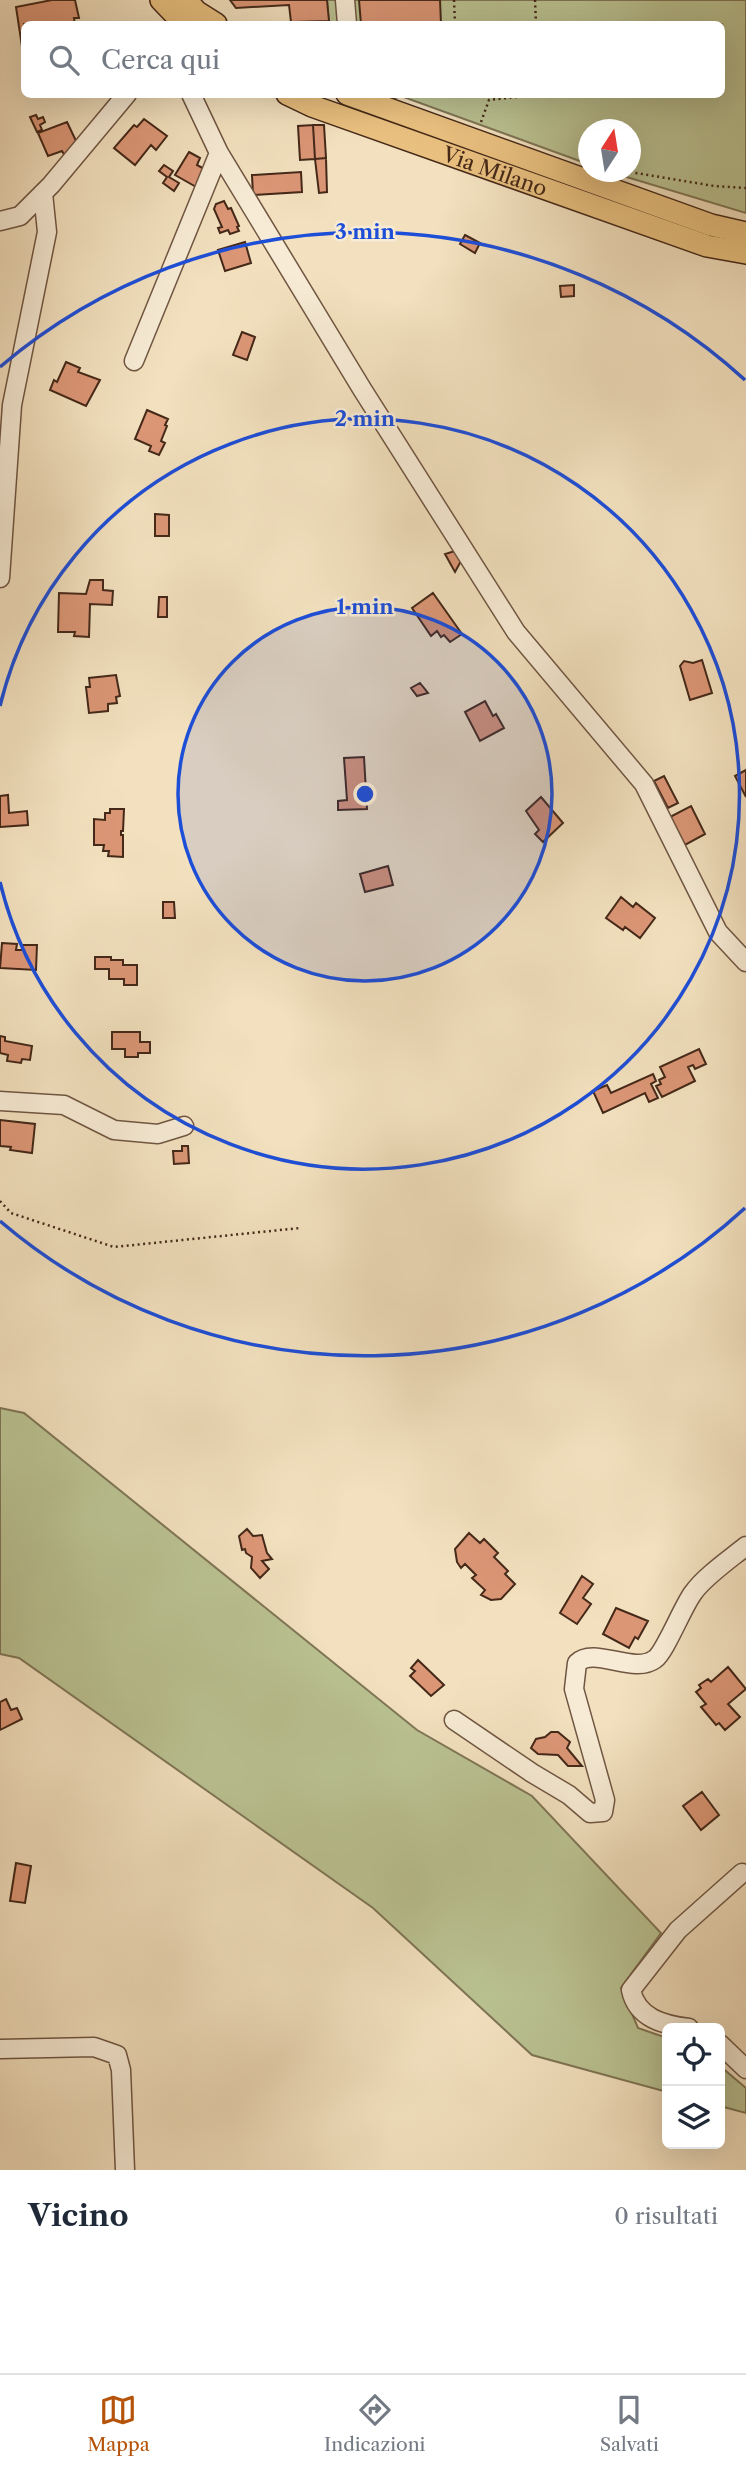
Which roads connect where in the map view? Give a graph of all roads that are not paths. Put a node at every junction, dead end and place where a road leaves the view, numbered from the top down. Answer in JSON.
{"nodes":[{"id":1,"x":161,"y":0,"type":"edge"},
{"id":2,"x":186,"y":0,"type":"edge"},
{"id":3,"x":345,"y":0,"type":"edge"},
{"id":4,"x":181,"y":21,"type":"edge"},
{"id":5,"x":211,"y":21,"type":"edge"},
{"id":6,"x":347,"y":21,"type":"edge"},
{"id":7,"x":124,"y":98,"type":"edge"},
{"id":8,"x":193,"y":98,"type":"edge"},
{"id":9,"x":295,"y":98,"type":"edge"},
{"id":10,"x":358,"y":98,"type":"edge"},
{"id":11,"x":219,"y":152,"type":"junction"},
{"id":12,"x":43,"y":193,"type":"junction"},
{"id":13,"x":0,"y":220,"type":"edge"},
{"id":14,"x":746,"y":233,"type":"edge"},
{"id":15,"x":746,"y":253,"type":"edge"},
{"id":16,"x":134,"y":361,"type":"dead end"},
{"id":17,"x":0,"y":578,"type":"edge"},
{"id":18,"x":746,"y":962,"type":"edge"},
{"id":19,"x":0,"y":1101,"type":"edge"},
{"id":20,"x":184,"y":1126,"type":"dead end"},
{"id":21,"x":746,"y":1546,"type":"edge"},
{"id":22,"x":454,"y":1720,"type":"dead end"},
{"id":23,"x":742,"y":1873,"type":"dead end"},
{"id":24,"x":662,"y":2023,"type":"edge"},
{"id":25,"x":0,"y":2049,"type":"edge"},
{"id":26,"x":725,"y":2050,"type":"edge"},
{"id":27,"x":746,"y":2069,"type":"edge"},
{"id":28,"x":125,"y":2170,"type":"edge"}],
"edges":[{"from":1,"to":4,"type":"main road"},
{"from":2,"to":5,"type":"main road"},
{"from":3,"to":6,"type":"street"},
{"from":7,"to":12,"type":"street"},
{"from":8,"to":11,"type":"street"},
{"from":9,"to":15,"type":"main road","name":"Via Milano"},
{"from":10,"to":14,"type":"main road","name":"Via Milano"},
{"from":11,"to":16,"type":"street"},
{"from":11,"to":18,"type":"street"},
{"from":12,"to":13,"type":"street"},
{"from":12,"to":17,"type":"street"},
{"from":19,"to":20,"type":"street"},
{"from":21,"to":22,"type":"street"},
{"from":23,"to":24,"type":"street"},
{"from":25,"to":28,"type":"street"},
{"from":26,"to":27,"type":"street"}]}
